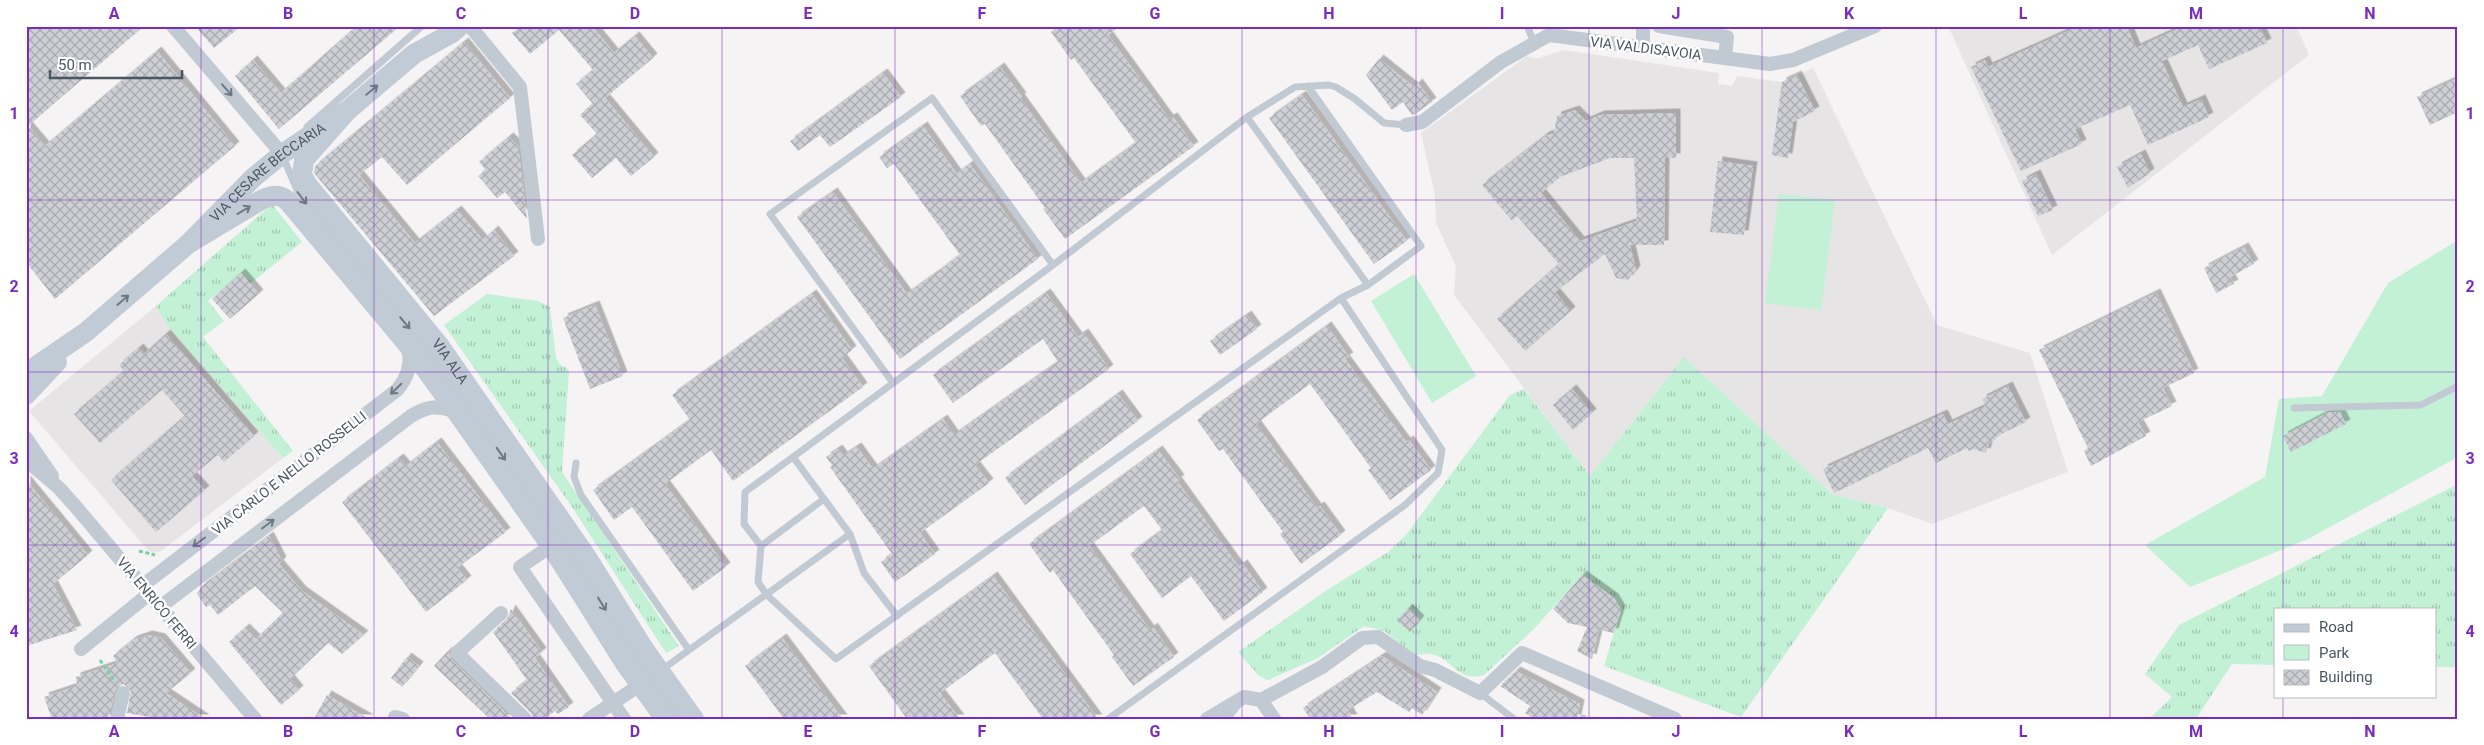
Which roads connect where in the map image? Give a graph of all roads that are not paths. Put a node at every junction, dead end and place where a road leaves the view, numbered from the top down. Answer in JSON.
{"nodes":[{"id":1,"x":172,"y":26,"type":"edge"},
{"id":2,"x":422,"y":26,"type":"edge"},
{"id":3,"x":435,"y":26,"type":"edge"},
{"id":4,"x":460,"y":26,"type":"edge"},
{"id":5,"x":470,"y":26,"type":"edge"},
{"id":6,"x":1527,"y":26,"type":"edge"},
{"id":7,"x":1643,"y":26,"type":"edge"},
{"id":8,"x":1659,"y":26,"type":"edge"},
{"id":9,"x":1875,"y":26,"type":"edge"},
{"id":10,"x":1534,"y":42,"type":"junction"},
{"id":11,"x":1643,"y":48,"type":"junction"},
{"id":12,"x":414,"y":54,"type":"junction"},
{"id":13,"x":1725,"y":58,"type":"junction"},
{"id":14,"x":1308,"y":86,"type":"junction"},
{"id":15,"x":348,"y":110,"type":"junction"},
{"id":16,"x":1247,"y":117,"type":"junction"},
{"id":17,"x":1406,"y":125,"type":"joint"},
{"id":18,"x":282,"y":154,"type":"junction"},
{"id":19,"x":538,"y":239,"type":"dead end"},
{"id":20,"x":188,"y":244,"type":"junction"},
{"id":21,"x":1053,"y":264,"type":"junction"},
{"id":22,"x":1368,"y":284,"type":"junction"},
{"id":23,"x":1341,"y":298,"type":"junction"},
{"id":24,"x":86,"y":332,"type":"junction"},
{"id":25,"x":408,"y":345,"type":"junction"},
{"id":26,"x":26,"y":373,"type":"edge"},
{"id":27,"x":893,"y":383,"type":"junction"},
{"id":28,"x":2458,"y":386,"type":"edge"},
{"id":29,"x":26,"y":395,"type":"edge"},
{"id":30,"x":2294,"y":408,"type":"dead end"},
{"id":31,"x":456,"y":411,"type":"junction"},
{"id":32,"x":26,"y":438,"type":"edge"},
{"id":33,"x":793,"y":457,"type":"junction"},
{"id":34,"x":26,"y":460,"type":"edge"},
{"id":35,"x":576,"y":463,"type":"dead end"},
{"id":36,"x":59,"y":488,"type":"junction"},
{"id":37,"x":824,"y":499,"type":"junction"},
{"id":38,"x":850,"y":534,"type":"junction"},
{"id":39,"x":551,"y":546,"type":"junction"},
{"id":40,"x":761,"y":546,"type":"junction"},
{"id":41,"x":145,"y":590,"type":"junction"},
{"id":42,"x":767,"y":595,"type":"junction"},
{"id":43,"x":160,"y":607,"type":"junction"},
{"id":44,"x":501,"y":613,"type":"dead end"},
{"id":45,"x":896,"y":616,"type":"junction"},
{"id":46,"x":82,"y":649,"type":"dead end"},
{"id":47,"x":689,"y":650,"type":"junction"},
{"id":48,"x":649,"y":678,"type":"junction"},
{"id":49,"x":123,"y":693,"type":"road end"},
{"id":50,"x":1480,"y":693,"type":"junction"},
{"id":51,"x":1244,"y":697,"type":"junction"},
{"id":52,"x":1261,"y":700,"type":"junction"},
{"id":53,"x":613,"y":702,"type":"junction"},
{"id":54,"x":590,"y":718,"type":"edge"},
{"id":55,"x":117,"y":719,"type":"edge"},
{"id":56,"x":255,"y":719,"type":"edge"},
{"id":57,"x":525,"y":719,"type":"edge"},
{"id":58,"x":624,"y":719,"type":"edge"},
{"id":59,"x":665,"y":719,"type":"edge"},
{"id":60,"x":680,"y":719,"type":"edge"},
{"id":61,"x":694,"y":719,"type":"edge"},
{"id":62,"x":1108,"y":719,"type":"edge"},
{"id":63,"x":1207,"y":719,"type":"edge"},
{"id":64,"x":1227,"y":719,"type":"edge"},
{"id":65,"x":1274,"y":719,"type":"edge"},
{"id":66,"x":1514,"y":719,"type":"edge"},
{"id":67,"x":1675,"y":719,"type":"edge"}],
"edges":[{"from":1,"to":18,"type":"street","one_way":true},
{"from":2,"to":18,"type":"lane"},
{"from":3,"to":12,"type":"main road"},
{"from":4,"to":12,"type":"main road","name":"VIA CESARE BECCARIA"},
{"from":5,"to":19,"type":"street"},
{"from":6,"to":10,"type":"lane"},
{"from":7,"to":11,"type":"street"},
{"from":8,"to":13,"type":"street"},
{"from":9,"to":13,"type":"street","name":"VIA VALDISAVOIA"},
{"from":10,"to":11,"type":"street","name":"VIA VALDISAVOIA"},
{"from":10,"to":17,"type":"street","name":"VIA VALDISAVOIA"},
{"from":11,"to":13,"type":"street","name":"VIA VALDISAVOIA"},
{"from":15,"to":12,"type":"main road","name":"VIA CESARE BECCARIA","one_way":true},
{"from":14,"to":16,"type":"lane"},
{"from":14,"to":17,"type":"lane"},
{"from":14,"to":22,"type":"lane"},
{"from":15,"to":18,"type":"main road","name":"VIA CESARE BECCARIA"},
{"from":15,"to":48,"type":"main road","name":"VIA ALA"},
{"from":16,"to":21,"type":"lane"},
{"from":16,"to":22,"type":"lane"},
{"from":18,"to":20,"type":"main road","name":"VIA CESARE BECCARIA"},
{"from":18,"to":48,"type":"lane","one_way":true},
{"from":24,"to":20,"type":"main road","name":"VIA CESARE BECCARIA","one_way":true},
{"from":20,"to":25,"type":"main road","name":"VIA ALA","one_way":true},
{"from":21,"to":27,"type":"lane"},
{"from":21,"to":27,"type":"lane"},
{"from":22,"to":23,"type":"lane"},
{"from":23,"to":45,"type":"lane"},
{"from":23,"to":62,"type":"lane"},
{"from":24,"to":26,"type":"main road"},
{"from":24,"to":29,"type":"main road"},
{"from":25,"to":31,"type":"main road","name":"VIA ALA"},
{"from":25,"to":41,"type":"street","name":"VIA CARLO E NELLO ROSSELLI","one_way":true},
{"from":27,"to":33,"type":"lane"},
{"from":28,"to":30,"type":"lane"},
{"from":31,"to":39,"type":"main road","name":"VIA ALA"},
{"from":43,"to":31,"type":"street","name":"VIA CARLO E NELLO ROSSELLI","one_way":true},
{"from":32,"to":36,"type":"street"},
{"from":33,"to":37,"type":"lane"},
{"from":33,"to":40,"type":"lane"},
{"from":34,"to":36,"type":"street"},
{"from":35,"to":47,"type":"lane"},
{"from":36,"to":41,"type":"street","name":"VIA ENRICO FERRI"},
{"from":37,"to":38,"type":"lane"},
{"from":37,"to":40,"type":"lane"},
{"from":38,"to":42,"type":"lane"},
{"from":38,"to":45,"type":"lane"},
{"from":39,"to":48,"type":"main road","name":"VIA ALA"},
{"from":39,"to":53,"type":"street"},
{"from":40,"to":42,"type":"lane"},
{"from":41,"to":43,"type":"street","name":"VIA ENRICO FERRI"},
{"from":41,"to":46,"type":"street","name":"VIA CARLO E NELLO ROSSELLI"},
{"from":42,"to":45,"type":"lane"},
{"from":42,"to":47,"type":"lane"},
{"from":43,"to":56,"type":"street","name":"VIA ENRICO FERRI"},
{"from":44,"to":57,"type":"street"},
{"from":47,"to":48,"type":"lane"},
{"from":48,"to":53,"type":"street"},
{"from":48,"to":59,"type":"main road"},
{"from":48,"to":60,"type":"lane"},
{"from":48,"to":61,"type":"main road"},
{"from":49,"to":55,"type":"street"},
{"from":50,"to":52,"type":"street"},
{"from":50,"to":66,"type":"lane"},
{"from":50,"to":67,"type":"street"},
{"from":51,"to":52,"type":"street"},
{"from":51,"to":63,"type":"street"},
{"from":51,"to":64,"type":"lane"},
{"from":52,"to":65,"type":"street"},
{"from":53,"to":54,"type":"street"},
{"from":53,"to":58,"type":"street"}]}
